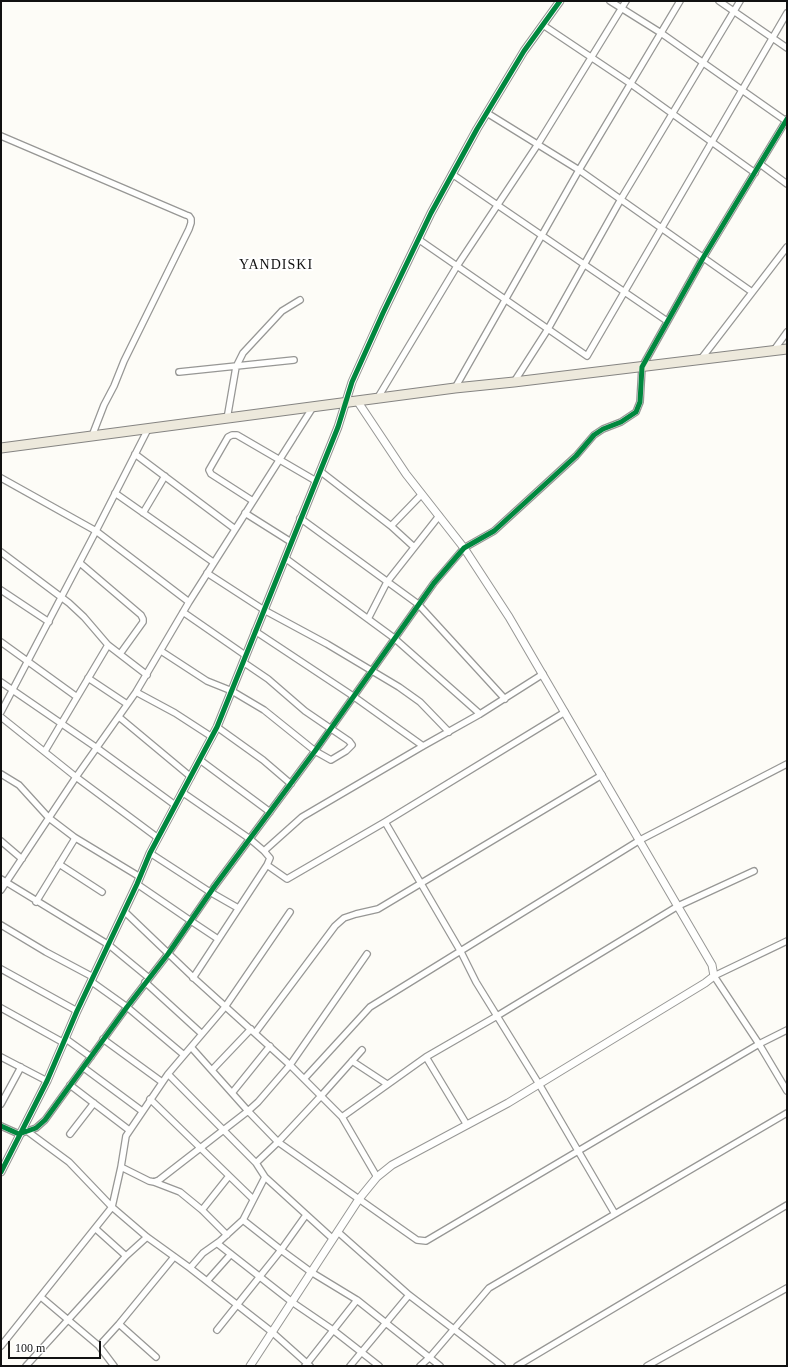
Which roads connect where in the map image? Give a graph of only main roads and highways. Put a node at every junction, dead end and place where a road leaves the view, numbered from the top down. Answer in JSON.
{"nodes":[{"id":1,"x":787,"y":349,"type":"edge"},
{"id":2,"x":1,"y":448,"type":"edge"}],
"edges":[{"from":1,"to":2,"type":"main road"}]}
